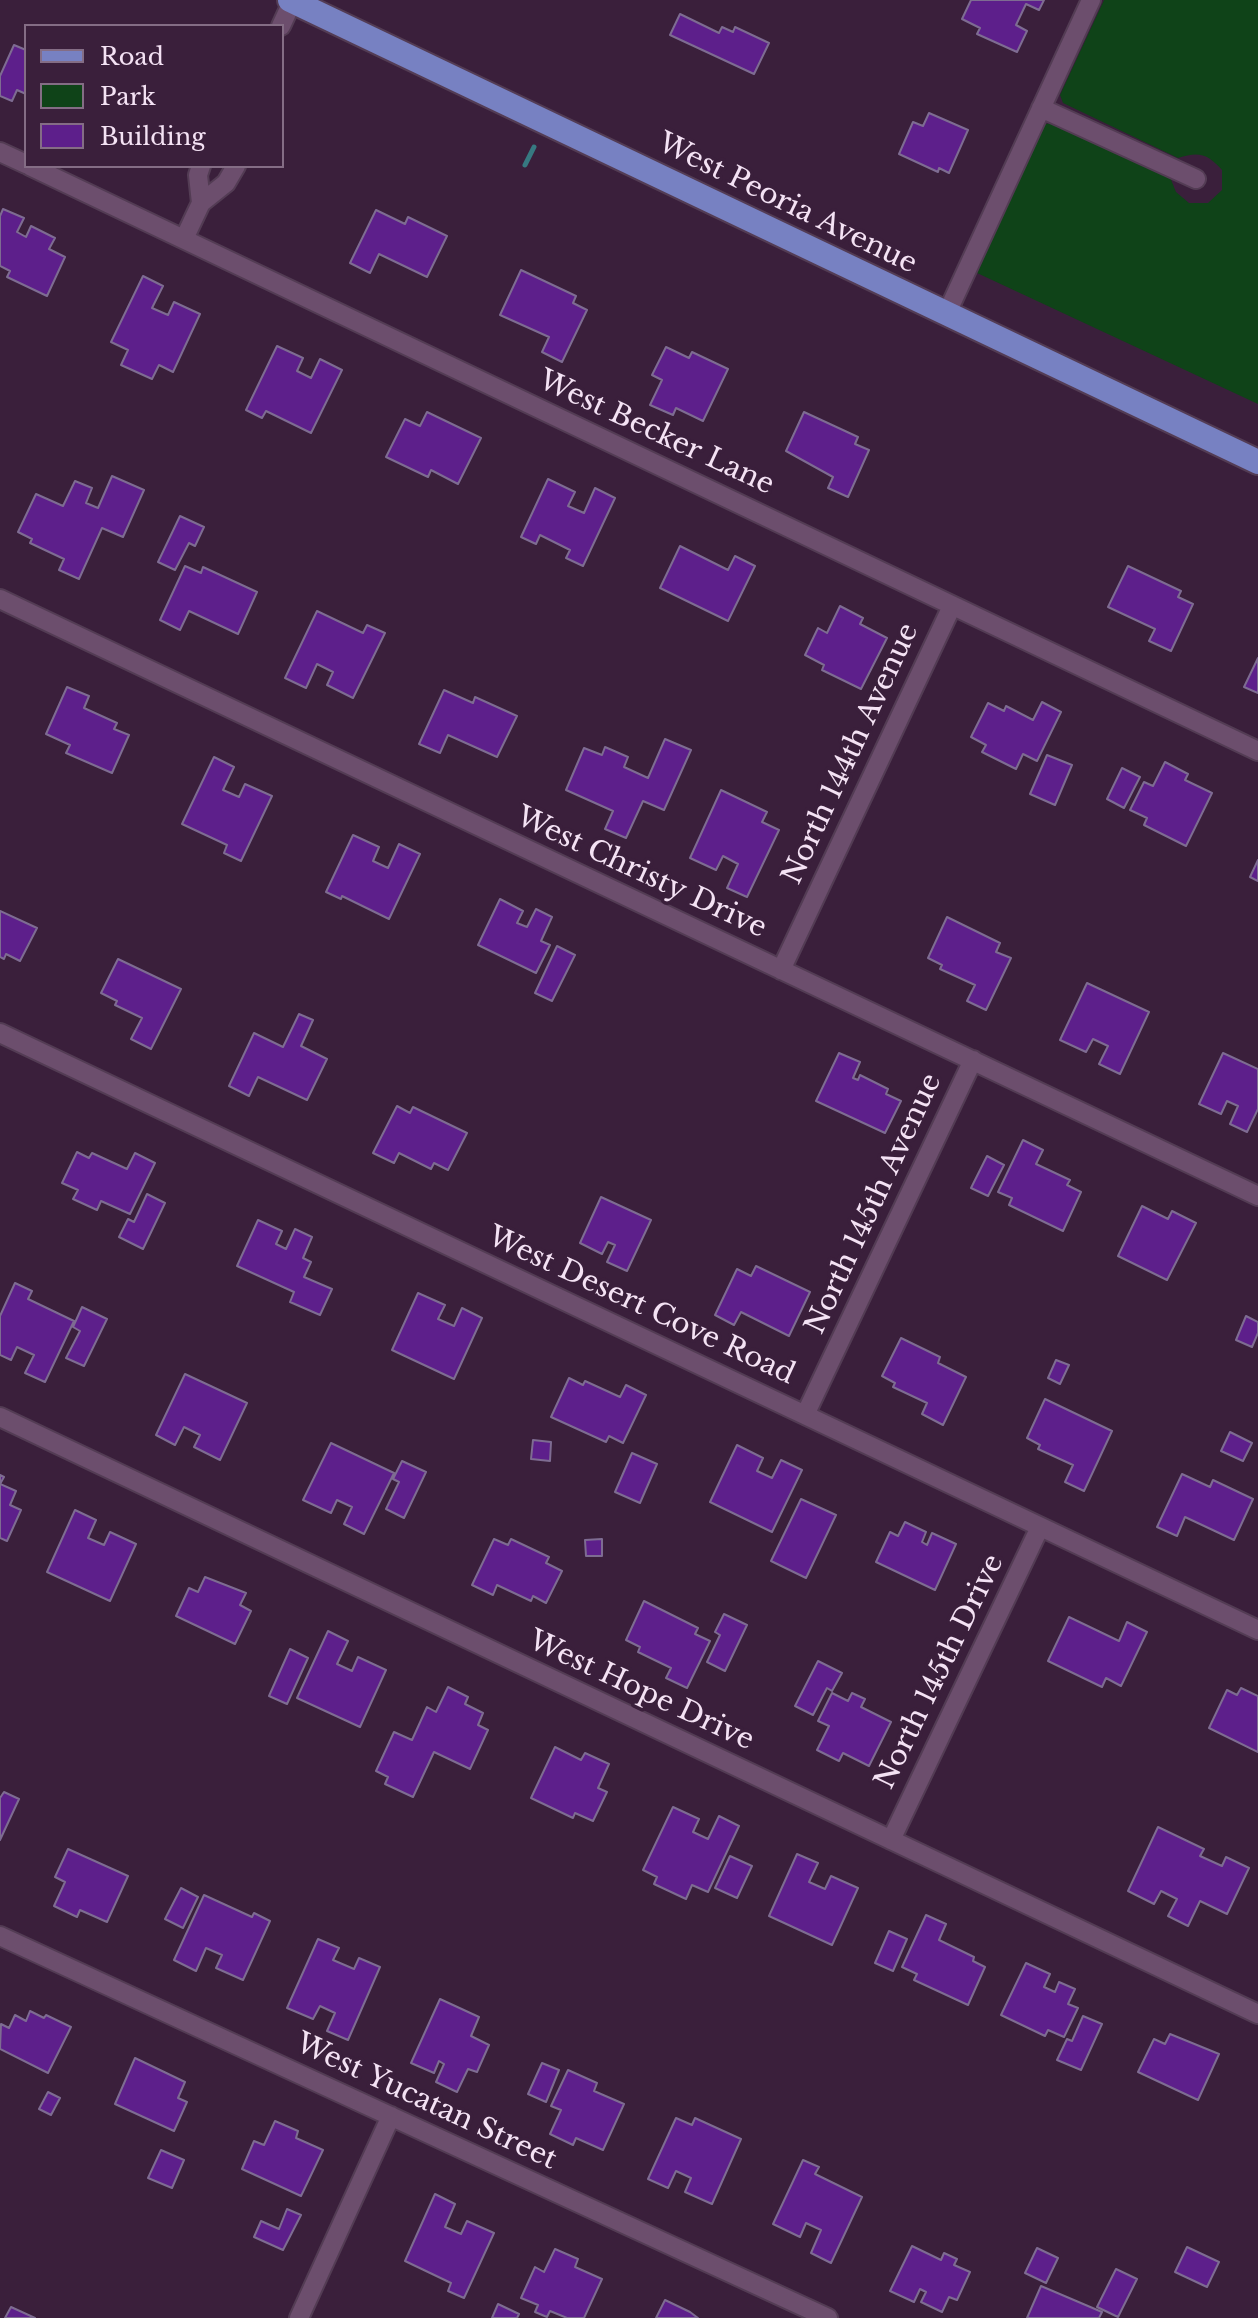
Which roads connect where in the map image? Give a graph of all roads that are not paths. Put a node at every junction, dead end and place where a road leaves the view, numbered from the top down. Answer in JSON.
{"nodes":[{"id":1,"x":292,"y":0,"type":"edge"},
{"id":2,"x":1091,"y":0,"type":"edge"},
{"id":3,"x":282,"y":24,"type":"edge"},
{"id":4,"x":1041,"y":108,"type":"junction"},
{"id":5,"x":0,"y":152,"type":"edge"},
{"id":6,"x":24,"y":163,"type":"edge"},
{"id":7,"x":34,"y":168,"type":"edge"},
{"id":8,"x":200,"y":168,"type":"edge"},
{"id":9,"x":235,"y":168,"type":"edge"},
{"id":10,"x":1196,"y":179,"type":"dead end"},
{"id":11,"x":201,"y":203,"type":"junction"},
{"id":12,"x":184,"y":239,"type":"junction"},
{"id":13,"x":947,"y":313,"type":"junction"},
{"id":14,"x":1258,"y":462,"type":"edge"},
{"id":15,"x":0,"y":599,"type":"edge"},
{"id":16,"x":952,"y":606,"type":"junction"},
{"id":17,"x":1258,"y":751,"type":"edge"},
{"id":18,"x":781,"y":970,"type":"junction"},
{"id":19,"x":0,"y":1033,"type":"edge"},
{"id":20,"x":973,"y":1060,"type":"junction"},
{"id":21,"x":1258,"y":1196,"type":"edge"},
{"id":22,"x":805,"y":1415,"type":"junction"},
{"id":23,"x":0,"y":1417,"type":"edge"},
{"id":24,"x":1040,"y":1527,"type":"junction"},
{"id":25,"x":1258,"y":1630,"type":"edge"},
{"id":26,"x":891,"y":1840,"type":"junction"},
{"id":27,"x":0,"y":1936,"type":"edge"},
{"id":28,"x":1258,"y":2014,"type":"edge"},
{"id":29,"x":391,"y":2116,"type":"junction"},
{"id":30,"x":299,"y":2318,"type":"edge"},
{"id":31,"x":828,"y":2318,"type":"edge"}],
"edges":[{"from":1,"to":3,"type":"street"},
{"from":1,"to":13,"type":"main road","name":"West Peoria Avenue"},
{"from":2,"to":4,"type":"street"},
{"from":4,"to":10,"type":"street"},
{"from":4,"to":13,"type":"street"},
{"from":5,"to":6,"type":"street","name":"West Becker Lane"},
{"from":7,"to":12,"type":"street","name":"West Becker Lane"},
{"from":8,"to":11,"type":"street"},
{"from":9,"to":11,"type":"street"},
{"from":11,"to":12,"type":"street"},
{"from":12,"to":16,"type":"street","name":"West Becker Lane"},
{"from":13,"to":14,"type":"main road","name":"West Peoria Avenue"},
{"from":15,"to":18,"type":"street","name":"West Christy Drive"},
{"from":16,"to":17,"type":"street","name":"West Becker Lane"},
{"from":16,"to":18,"type":"street","name":"North 144th Avenue"},
{"from":18,"to":20,"type":"street","name":"West Christy Drive"},
{"from":19,"to":22,"type":"street","name":"West Desert Cove Road"},
{"from":20,"to":21,"type":"street","name":"West Christy Drive"},
{"from":20,"to":22,"type":"street","name":"North 145th Avenue"},
{"from":22,"to":24,"type":"street","name":"West Desert Cove Road"},
{"from":23,"to":26,"type":"street","name":"West Hope Drive"},
{"from":24,"to":25,"type":"street","name":"West Desert Cove Road"},
{"from":24,"to":26,"type":"street","name":"North 145th Drive"},
{"from":26,"to":28,"type":"street","name":"West Hope Drive"},
{"from":27,"to":29,"type":"street","name":"West Yucatan Street"},
{"from":29,"to":30,"type":"street"},
{"from":29,"to":31,"type":"street","name":"West Yucatan Street"}]}
